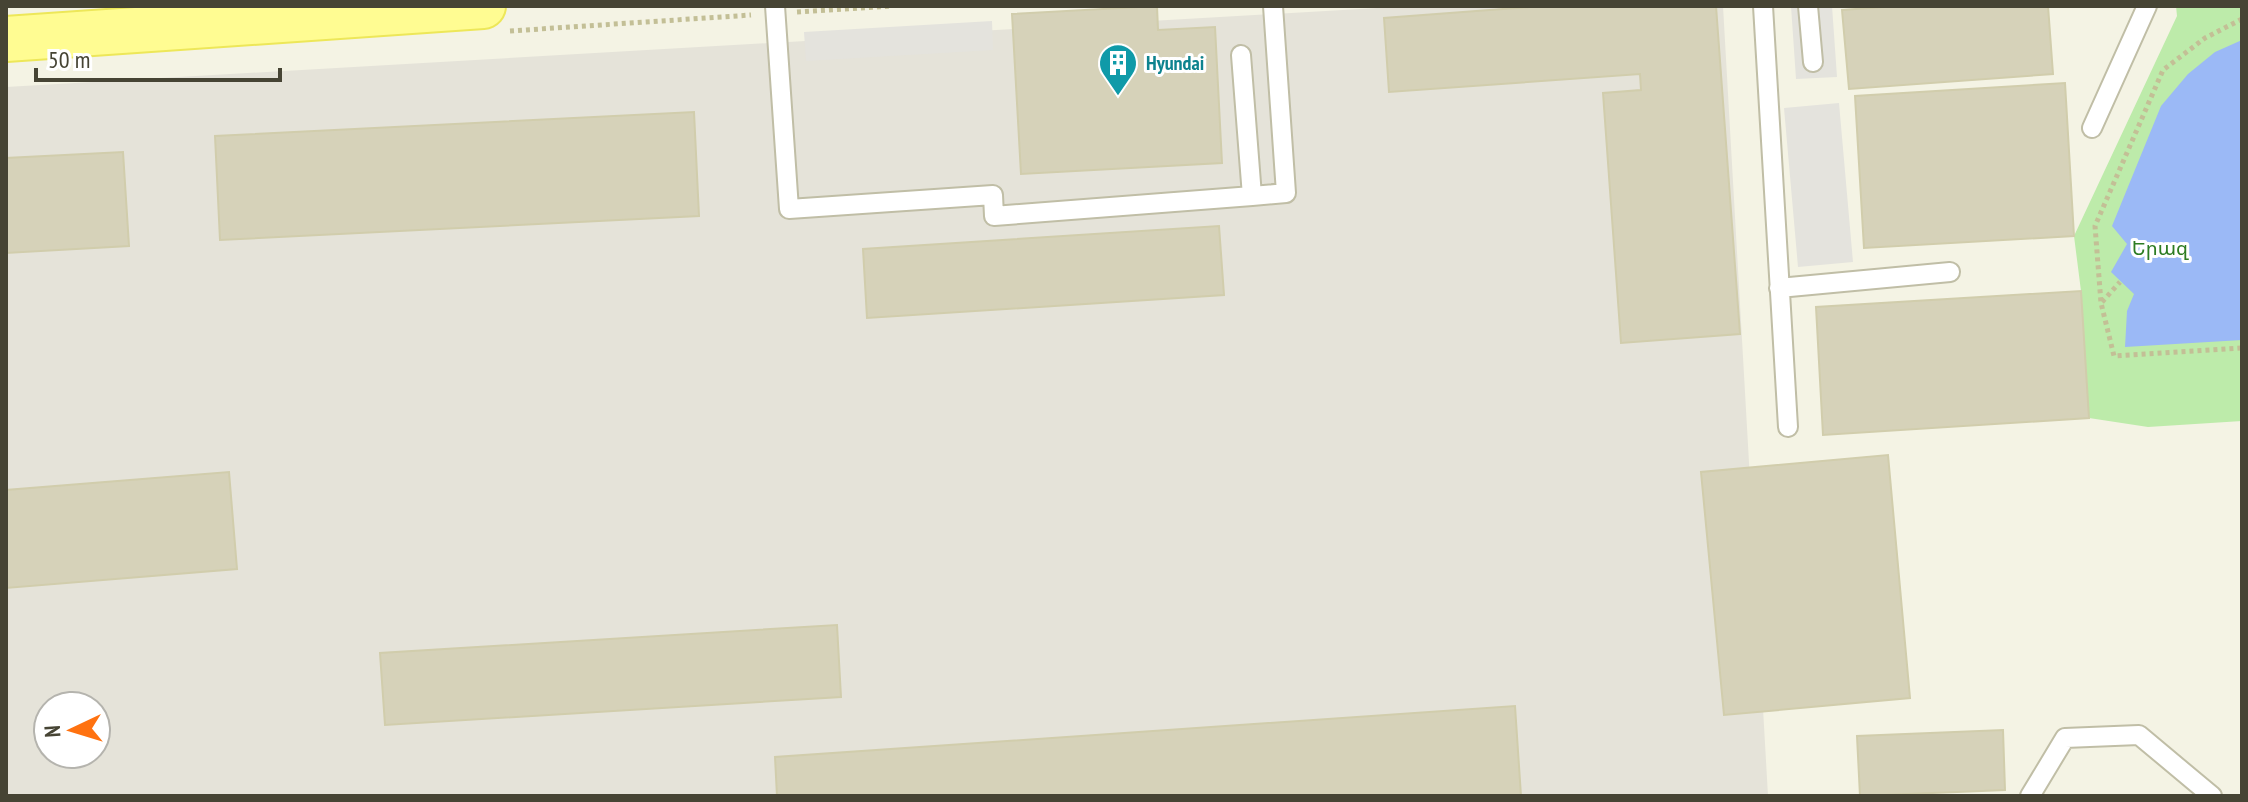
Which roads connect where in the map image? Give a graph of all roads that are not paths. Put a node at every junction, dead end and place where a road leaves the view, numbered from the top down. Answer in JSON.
{"nodes":[{"id":1,"x":483,"y":6,"type":"edge"},
{"id":2,"x":775,"y":6,"type":"edge"},
{"id":3,"x":1273,"y":6,"type":"edge"},
{"id":4,"x":1763,"y":6,"type":"edge"},
{"id":5,"x":1808,"y":6,"type":"edge"},
{"id":6,"x":2147,"y":6,"type":"edge"},
{"id":7,"x":6,"y":39,"type":"edge"},
{"id":8,"x":1241,"y":55,"type":"dead end"},
{"id":9,"x":1813,"y":62,"type":"dead end"},
{"id":10,"x":2092,"y":128,"type":"dead end"},
{"id":11,"x":1252,"y":196,"type":"junction"},
{"id":12,"x":1950,"y":272,"type":"dead end"},
{"id":13,"x":1779,"y":288,"type":"junction"},
{"id":14,"x":1788,"y":427,"type":"dead end"},
{"id":15,"x":2030,"y":796,"type":"edge"},
{"id":16,"x":2212,"y":796,"type":"edge"}],
"edges":[{"from":1,"to":7,"type":"main road"},
{"from":2,"to":11,"type":"lane"},
{"from":3,"to":11,"type":"lane"},
{"from":4,"to":13,"type":"lane"},
{"from":5,"to":9,"type":"lane"},
{"from":6,"to":10,"type":"lane"},
{"from":8,"to":11,"type":"lane"},
{"from":12,"to":13,"type":"lane"},
{"from":13,"to":14,"type":"lane"},
{"from":15,"to":16,"type":"lane"}]}
